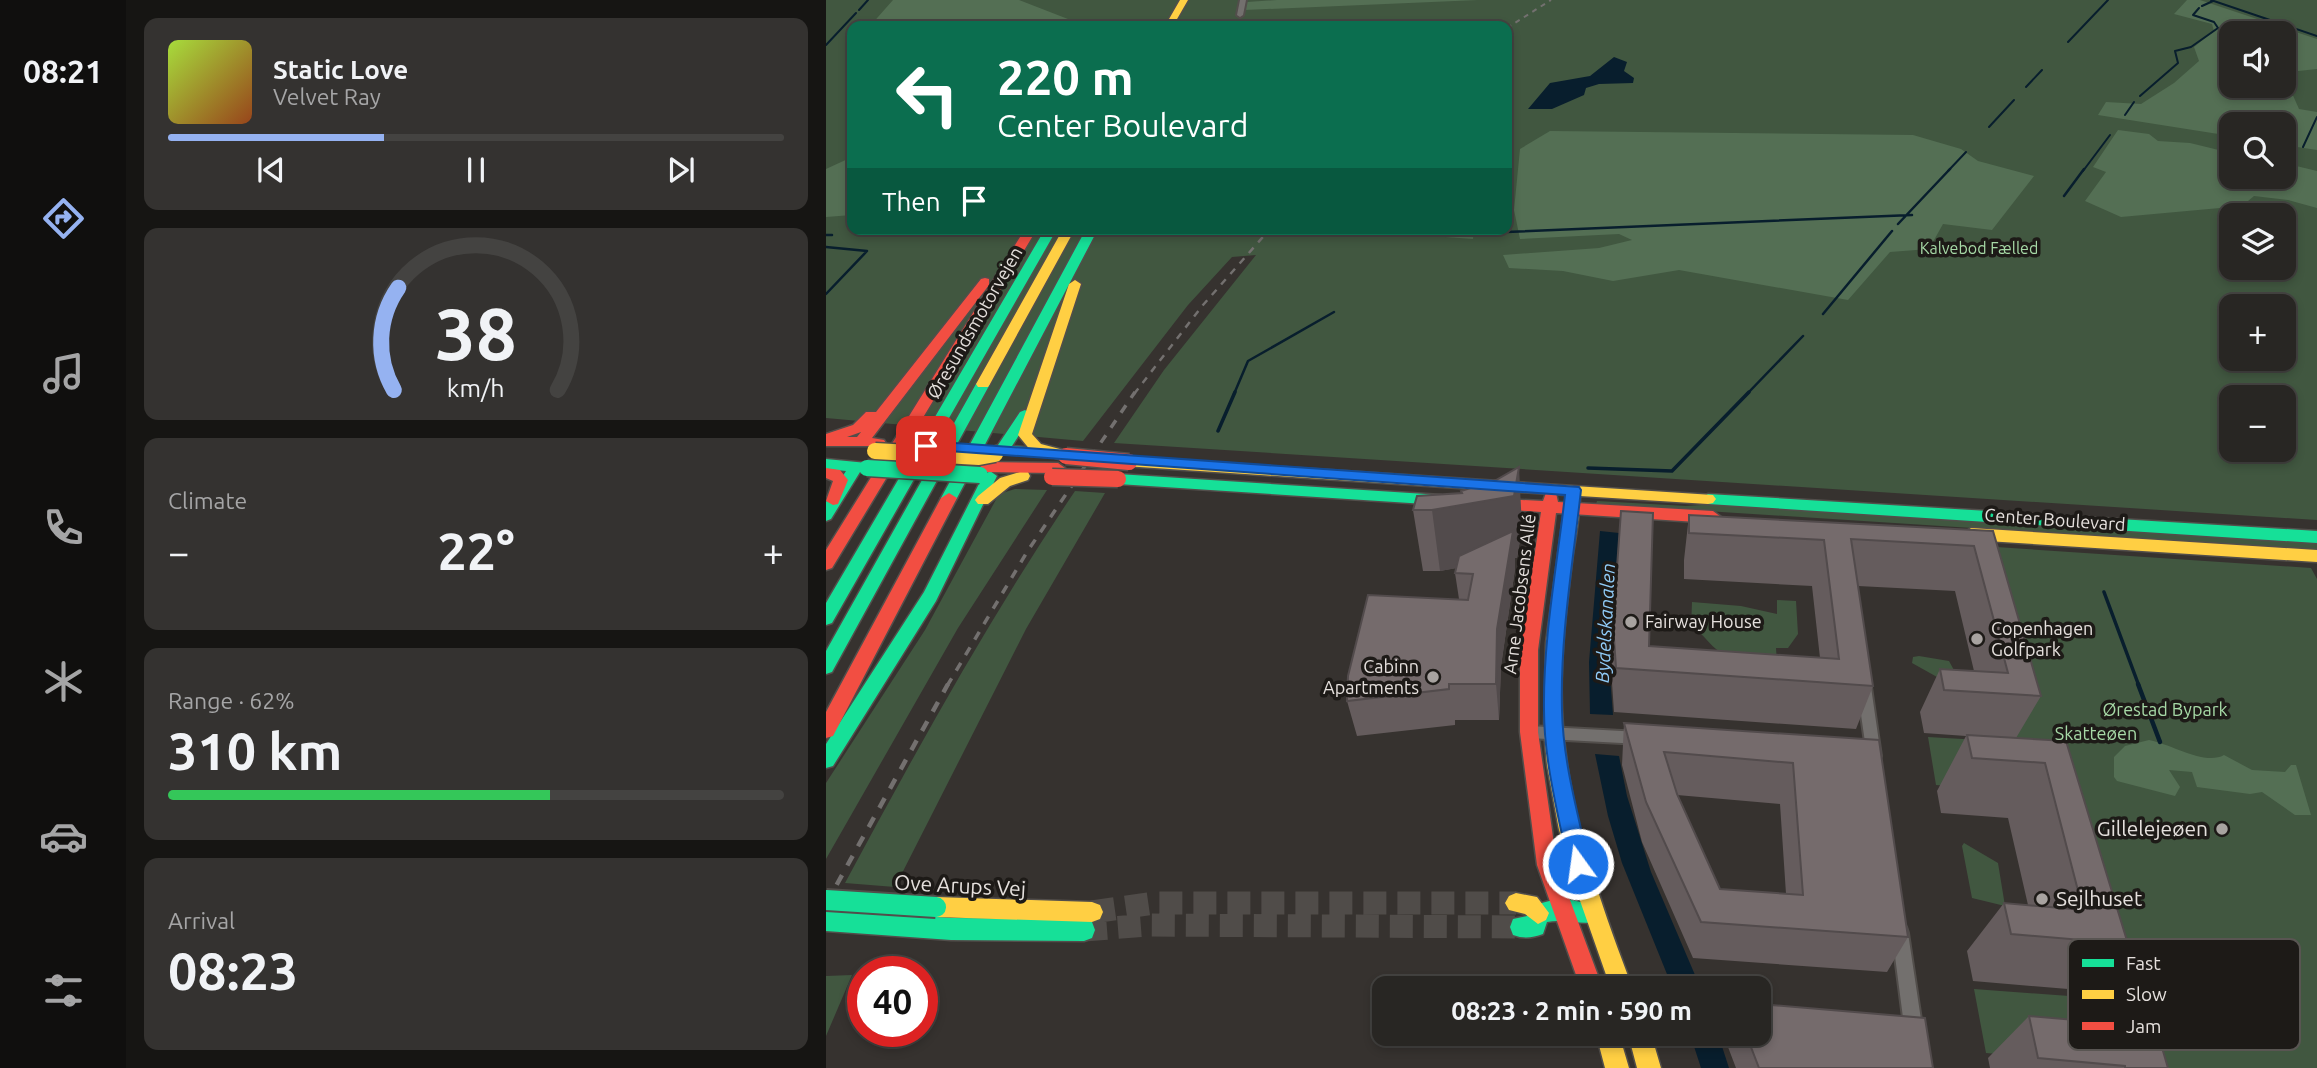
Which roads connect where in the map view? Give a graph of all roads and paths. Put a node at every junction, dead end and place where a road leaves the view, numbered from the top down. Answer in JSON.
{"nodes":[{"id":1,"x":1184,"y":0,"type":"edge"},
{"id":2,"x":1197,"y":0,"type":"edge"},
{"id":3,"x":1243,"y":0,"type":"edge"},
{"id":4,"x":1240,"y":15,"type":"dead end"},
{"id":5,"x":1171,"y":21,"type":"edge"},
{"id":6,"x":1185,"y":21,"type":"edge"},
{"id":7,"x":1020,"y":235,"type":"edge"},
{"id":8,"x":1027,"y":235,"type":"edge"},
{"id":9,"x":1048,"y":235,"type":"edge"},
{"id":10,"x":1066,"y":235,"type":"edge"},
{"id":11,"x":1091,"y":235,"type":"edge"},
{"id":12,"x":1092,"y":235,"type":"edge"},
{"id":13,"x":951,"y":323,"type":"junction"},
{"id":14,"x":1037,"y":394,"type":"junction"},
{"id":15,"x":826,"y":440,"type":"edge"},
{"id":16,"x":826,"y":450,"type":"edge"},
{"id":17,"x":866,"y":455,"type":"junction"},
{"id":18,"x":992,"y":463,"type":"junction"},
{"id":19,"x":826,"y":464,"type":"edge"},
{"id":20,"x":1059,"y":467,"type":"junction"},
{"id":21,"x":1124,"y":470,"type":"junction"},
{"id":22,"x":826,"y":472,"type":"edge"},
{"id":23,"x":1023,"y":476,"type":"junction"},
{"id":24,"x":1573,"y":490,"type":"junction"},
{"id":25,"x":1551,"y":498,"type":"junction"},
{"id":26,"x":1571,"y":507,"type":"junction"},
{"id":27,"x":976,"y":508,"type":"junction"},
{"id":28,"x":826,"y":515,"type":"edge"},
{"id":29,"x":1734,"y":519,"type":"edge"},
{"id":30,"x":1953,"y":532,"type":"edge"},
{"id":31,"x":2317,"y":537,"type":"edge"},
{"id":32,"x":2317,"y":556,"type":"edge"},
{"id":33,"x":826,"y":564,"type":"edge"},
{"id":34,"x":826,"y":618,"type":"edge"},
{"id":35,"x":826,"y":667,"type":"edge"},
{"id":36,"x":1862,"y":669,"type":"edge"},
{"id":37,"x":826,"y":730,"type":"edge"},
{"id":38,"x":1529,"y":732,"type":"junction"},
{"id":39,"x":1553,"y":733,"type":"junction"},
{"id":40,"x":1657,"y":740,"type":"edge"},
{"id":41,"x":826,"y":760,"type":"edge"},
{"id":42,"x":1871,"y":760,"type":"edge"},
{"id":43,"x":826,"y":900,"type":"edge"},
{"id":44,"x":1516,"y":903,"type":"tunnel mouth"},
{"id":45,"x":1560,"y":908,"type":"junction"},
{"id":46,"x":1092,"y":912,"type":"tunnel mouth"},
{"id":47,"x":1538,"y":913,"type":"junction"},
{"id":48,"x":1593,"y":914,"type":"junction"},
{"id":49,"x":826,"y":920,"type":"edge"},
{"id":50,"x":1898,"y":921,"type":"edge"},
{"id":51,"x":1521,"y":927,"type":"tunnel mouth"},
{"id":52,"x":1084,"y":930,"type":"tunnel mouth"},
{"id":53,"x":1587,"y":976,"type":"edge"},
{"id":54,"x":1617,"y":976,"type":"edge"},
{"id":55,"x":1916,"y":1045,"type":"edge"},
{"id":56,"x":1611,"y":1046,"type":"edge"},
{"id":57,"x":1643,"y":1046,"type":"edge"},
{"id":58,"x":1617,"y":1068,"type":"edge"},
{"id":59,"x":1649,"y":1068,"type":"edge"}],
"edges":[{"from":1,"to":5,"type":"main road"},
{"from":2,"to":6,"type":"main road"},
{"from":3,"to":4,"type":"street"},
{"from":7,"to":13,"type":"main road"},
{"from":8,"to":33,"type":"main road"},
{"from":9,"to":34,"type":"main road","name":"Øresundsmotorvejen"},
{"from":10,"to":35,"type":"main road","name":"Øresundsmotorvejen"},
{"from":11,"to":37,"type":"main road"},
{"from":12,"to":14,"type":"main road"},
{"from":13,"to":15,"type":"main road"},
{"from":13,"to":17,"type":"main road"},
{"from":14,"to":18,"type":"main road"},
{"from":14,"to":20,"type":"main road"},
{"from":15,"to":17,"type":"main road","name":"Center Boulevard"},
{"from":16,"to":17,"type":"main road"},
{"from":17,"to":18,"type":"main road","name":"Center Boulevard","bridge":true},
{"from":17,"to":18,"type":"main road","name":"Center Boulevard"},
{"from":17,"to":19,"type":"main road","name":"Center Boulevard"},
{"from":17,"to":28,"type":"main road"},
{"from":18,"to":20,"type":"main road","name":"Center Boulevard"},
{"from":18,"to":23,"type":"main road","name":"Center Boulevard"},
{"from":18,"to":27,"type":"main road"},
{"from":20,"to":21,"type":"main road","name":"Center Boulevard","bridge":true},
{"from":20,"to":21,"type":"main road","name":"Center Boulevard","bridge":true},
{"from":20,"to":23,"type":"main road","name":"Center Boulevard"},
{"from":21,"to":25,"type":"main road","name":"Center Boulevard"},
{"from":21,"to":25,"type":"main road","name":"Center Boulevard"},
{"from":22,"to":28,"type":"main road"},
{"from":23,"to":27,"type":"main road"},
{"from":24,"to":25,"type":"main road","name":"Center Boulevard"},
{"from":24,"to":26,"type":"main road"},
{"from":24,"to":31,"type":"main road","name":"Center Boulevard"},
{"from":25,"to":26,"type":"main road","name":"Center Boulevard"},
{"from":25,"to":38,"type":"main road","name":"Arne Jacobsens Allé"},
{"from":26,"to":29,"type":"main road","name":"Center Boulevard"},
{"from":26,"to":39,"type":"main road"},
{"from":27,"to":41,"type":"main road"},
{"from":30,"to":32,"type":"main road","name":"Center Boulevard"},
{"from":36,"to":42,"type":"street"},
{"from":38,"to":39,"type":"street"},
{"from":38,"to":45,"type":"main road","name":"Arne Jacobsens Allé"},
{"from":39,"to":40,"type":"street"},
{"from":39,"to":48,"type":"main road"},
{"from":43,"to":46,"type":"main road","name":"Ove Arups Vej","bridge":true},
{"from":44,"to":47,"type":"main road"},
{"from":45,"to":47,"type":"main road"},
{"from":45,"to":48,"type":"main road"},
{"from":45,"to":53,"type":"main road","name":"Arne Jacobsens Allé"},
{"from":47,"to":51,"type":"main road"},
{"from":48,"to":54,"type":"main road"},
{"from":49,"to":52,"type":"main road"},
{"from":50,"to":55,"type":"street"},
{"from":56,"to":58,"type":"main road"},
{"from":57,"to":59,"type":"main road"}]}
